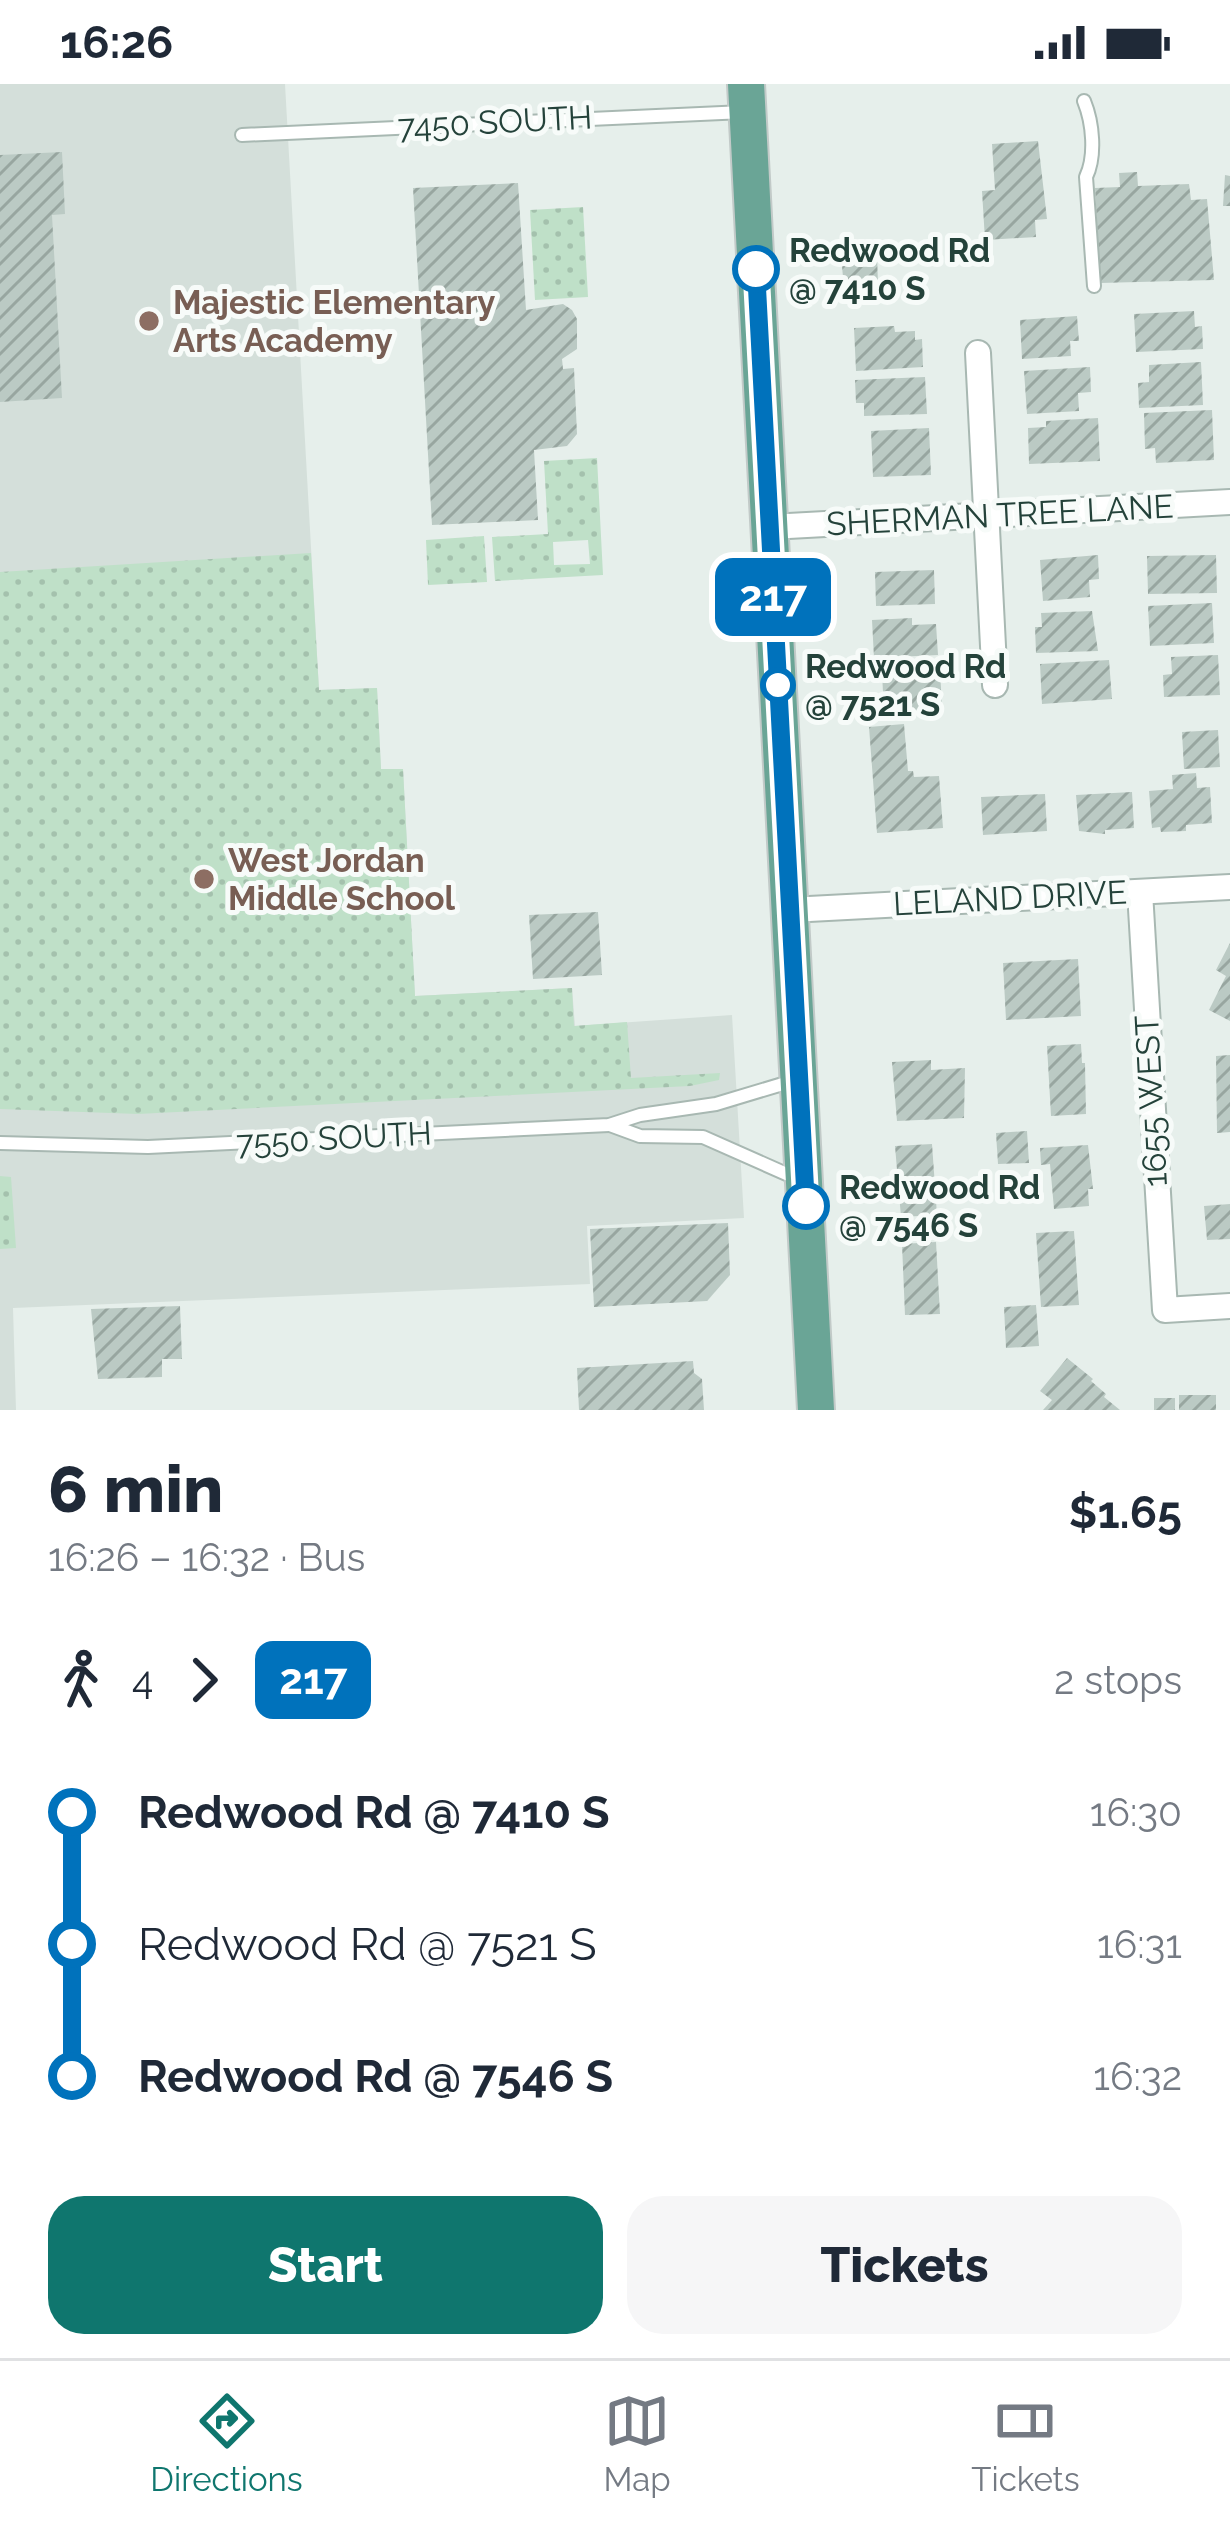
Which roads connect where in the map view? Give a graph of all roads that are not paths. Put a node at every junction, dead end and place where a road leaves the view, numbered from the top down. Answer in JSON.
{"nodes":[{"id":1,"x":747,"y":98,"type":"edge"},
{"id":2,"x":1084,"y":101,"type":"dead end"},
{"id":3,"x":242,"y":135,"type":"dead end"},
{"id":4,"x":1094,"y":286,"type":"dead end"},
{"id":5,"x":978,"y":353,"type":"dead end"},
{"id":6,"x":1230,"y":502,"type":"edge"},
{"id":7,"x":986,"y":515,"type":"junction"},
{"id":8,"x":770,"y":527,"type":"junction"},
{"id":9,"x":994,"y":685,"type":"dead end"},
{"id":10,"x":1230,"y":887,"type":"edge"},
{"id":11,"x":1140,"y":892,"type":"junction"},
{"id":12,"x":790,"y":910,"type":"junction"},
{"id":13,"x":799,"y":1079,"type":"junction"},
{"id":14,"x":609,"y":1125,"type":"junction"},
{"id":15,"x":0,"y":1142,"type":"edge"},
{"id":16,"x":804,"y":1181,"type":"junction"},
{"id":17,"x":1230,"y":1306,"type":"edge"},
{"id":18,"x":817,"y":1410,"type":"edge"}],
"edges":[{"from":1,"to":3,"type":"lane","name":"7450 SOUTH"},
{"from":1,"to":8,"type":"main road"},
{"from":2,"to":4,"type":"lane"},
{"from":5,"to":7,"type":"street"},
{"from":6,"to":7,"type":"street","name":"SHERMAN TREE LANE"},
{"from":7,"to":8,"type":"street","name":"SHERMAN TREE LANE"},
{"from":7,"to":9,"type":"street"},
{"from":8,"to":12,"type":"main road"},
{"from":10,"to":11,"type":"street","name":"LELAND DRIVE"},
{"from":11,"to":12,"type":"street","name":"LELAND DRIVE"},
{"from":11,"to":17,"type":"street","name":"1655 WEST"},
{"from":12,"to":13,"type":"main road"},
{"from":13,"to":14,"type":"lane","name":"7550 SOUTH"},
{"from":13,"to":16,"type":"main road"},
{"from":14,"to":15,"type":"lane","name":"7550 SOUTH"},
{"from":14,"to":16,"type":"lane","name":"7550 SOUTH"},
{"from":16,"to":18,"type":"main road"}]}
